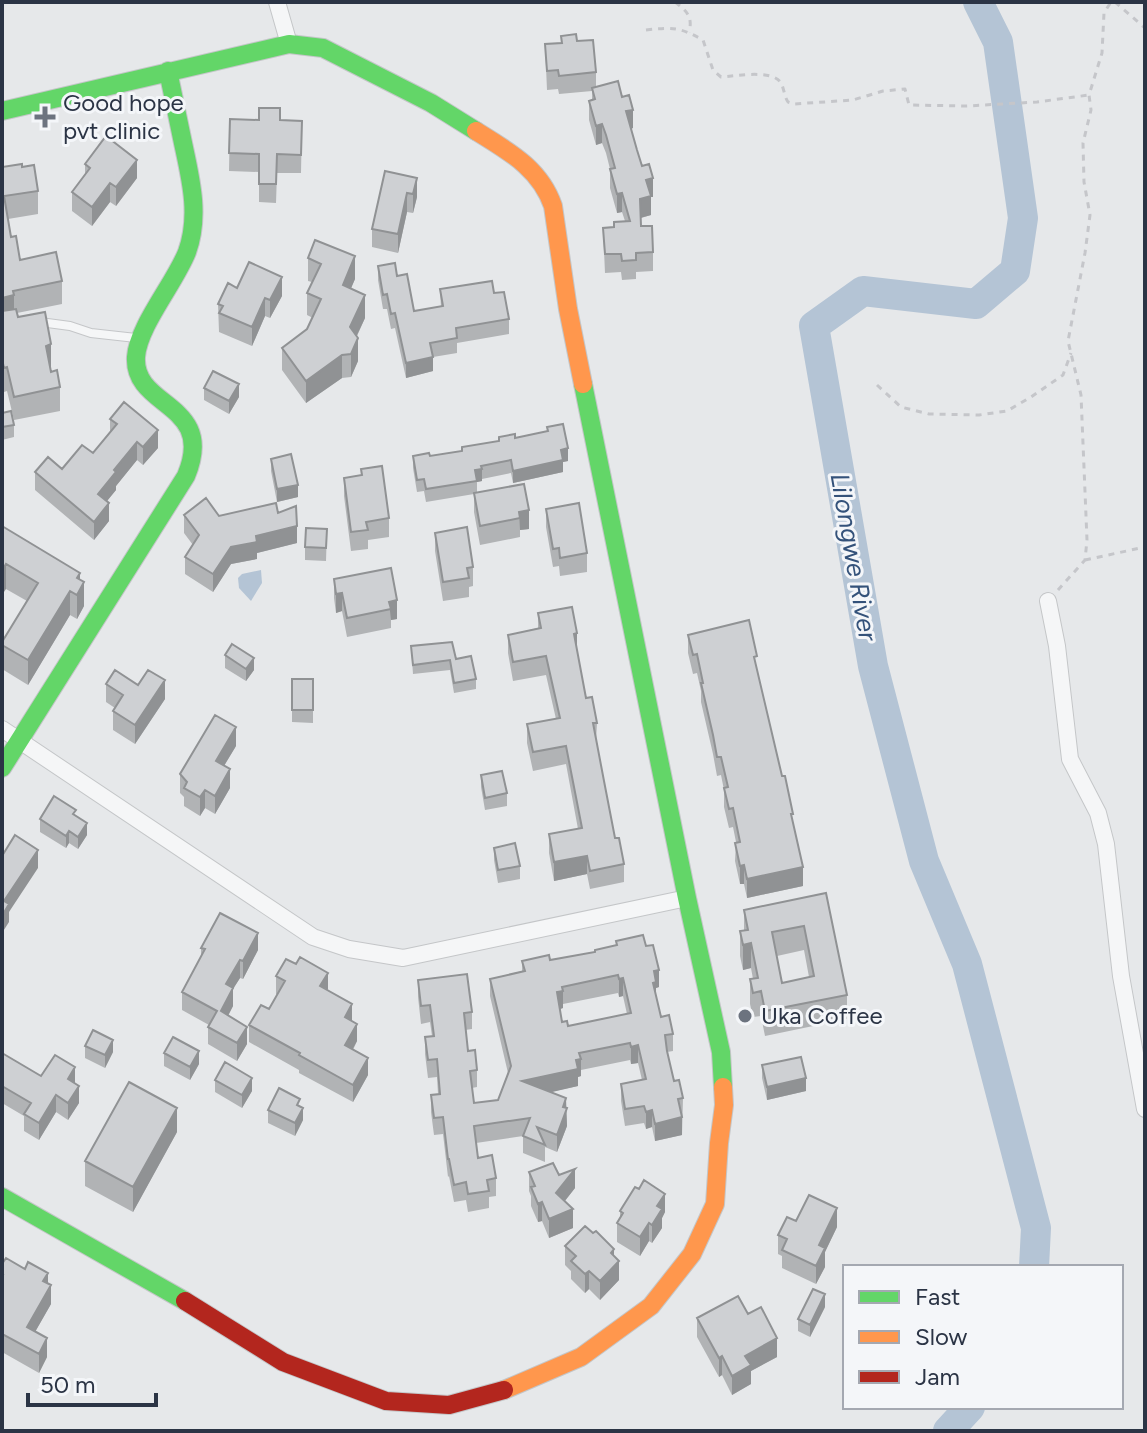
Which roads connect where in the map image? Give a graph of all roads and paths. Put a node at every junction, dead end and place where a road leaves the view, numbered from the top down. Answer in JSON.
{"nodes":[{"id":1,"x":277,"y":2,"type":"edge"},
{"id":2,"x":675,"y":2,"type":"edge"},
{"id":3,"x":1113,"y":2,"type":"edge"},
{"id":4,"x":1145,"y":28,"type":"edge"},
{"id":5,"x":646,"y":30,"type":"dead end"},
{"id":6,"x":689,"y":32,"type":"junction"},
{"id":7,"x":289,"y":44,"type":"junction"},
{"id":8,"x":168,"y":71,"type":"junction"},
{"id":9,"x":1089,"y":95,"type":"junction"},
{"id":10,"x":2,"y":111,"type":"edge"},
{"id":11,"x":34,"y":321,"type":"edge"},
{"id":12,"x":141,"y":338,"type":"junction"},
{"id":13,"x":1071,"y":353,"type":"junction"},
{"id":14,"x":877,"y":385,"type":"dead end"},
{"id":15,"x":1145,"y":547,"type":"edge"},
{"id":16,"x":1085,"y":560,"type":"junction"},
{"id":17,"x":1048,"y":601,"type":"joint"},
{"id":18,"x":2,"y":729,"type":"edge"},
{"id":19,"x":19,"y":740,"type":"junction"},
{"id":20,"x":2,"y":768,"type":"edge"},
{"id":21,"x":687,"y":898,"type":"junction"},
{"id":22,"x":1145,"y":1109,"type":"edge"},
{"id":23,"x":2,"y":1197,"type":"edge"}],
"edges":[{"from":1,"to":7,"type":"street"},
{"from":2,"to":6,"type":"path"},
{"from":3,"to":4,"type":"path"},
{"from":3,"to":9,"type":"path"},
{"from":5,"to":6,"type":"path"},
{"from":6,"to":9,"type":"path"},
{"from":7,"to":8,"type":"street"},
{"from":7,"to":21,"type":"street"},
{"from":8,"to":10,"type":"street"},
{"from":8,"to":12,"type":"street"},
{"from":9,"to":13,"type":"path"},
{"from":11,"to":12,"type":"lane"},
{"from":12,"to":19,"type":"street"},
{"from":13,"to":14,"type":"path"},
{"from":13,"to":16,"type":"path"},
{"from":15,"to":16,"type":"path"},
{"from":16,"to":17,"type":"path"},
{"from":17,"to":22,"type":"street"},
{"from":18,"to":19,"type":"street"},
{"from":19,"to":20,"type":"street"},
{"from":19,"to":21,"type":"street"},
{"from":21,"to":23,"type":"street"}]}
